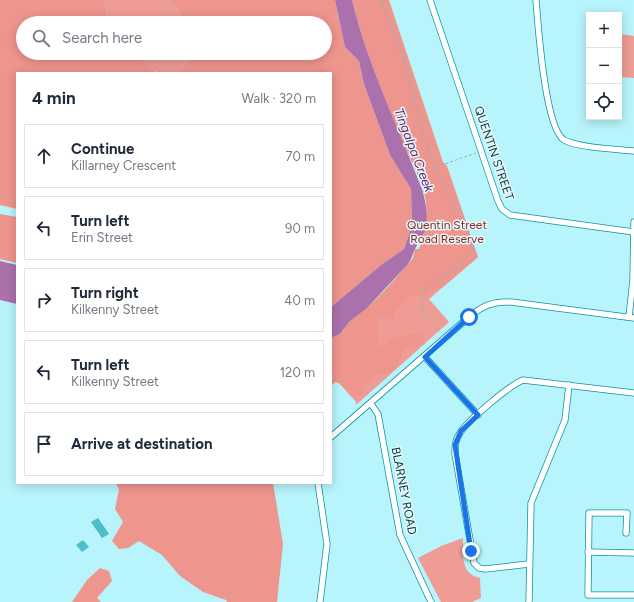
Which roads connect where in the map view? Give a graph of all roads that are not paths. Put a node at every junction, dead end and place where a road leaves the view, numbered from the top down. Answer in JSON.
{"nodes":[{"id":1,"x":430,"y":0,"type":"edge"},
{"id":2,"x":536,"y":0,"type":"edge"},
{"id":3,"x":634,"y":151,"type":"edge"},
{"id":4,"x":634,"y":222,"type":"edge"},
{"id":5,"x":634,"y":232,"type":"edge"},
{"id":6,"x":632,"y":317,"type":"edge"},
{"id":7,"x":425,"y":357,"type":"junction"},
{"id":8,"x":569,"y":385,"type":"junction"},
{"id":9,"x":634,"y":393,"type":"edge"},
{"id":10,"x":370,"y":404,"type":"junction"},
{"id":11,"x":478,"y":415,"type":"junction"},
{"id":12,"x":332,"y":436,"type":"edge"},
{"id":13,"x":318,"y":484,"type":"edge"},
{"id":14,"x":626,"y":533,"type":"dead end"},
{"id":15,"x":588,"y":552,"type":"junction"},
{"id":16,"x":634,"y":553,"type":"edge"},
{"id":17,"x":529,"y":564,"type":"junction"},
{"id":18,"x":634,"y":595,"type":"edge"},
{"id":19,"x":320,"y":602,"type":"edge"},
{"id":20,"x":431,"y":602,"type":"edge"},
{"id":21,"x":529,"y":602,"type":"edge"}],
"edges":[{"from":1,"to":5,"type":"street","name":"QUENTIN STREET"},
{"from":2,"to":3,"type":"street"},
{"from":4,"to":5,"type":"street"},
{"from":5,"to":6,"type":"street"},
{"from":6,"to":7,"type":"street"},
{"from":7,"to":10,"type":"street"},
{"from":7,"to":11,"type":"street"},
{"from":8,"to":9,"type":"street"},
{"from":8,"to":11,"type":"street"},
{"from":8,"to":17,"type":"street"},
{"from":10,"to":12,"type":"street"},
{"from":10,"to":20,"type":"street","name":"BLARNEY ROAD"},
{"from":11,"to":17,"type":"street"},
{"from":13,"to":19,"type":"street"},
{"from":14,"to":15,"type":"street"},
{"from":15,"to":16,"type":"street"},
{"from":15,"to":18,"type":"street"},
{"from":17,"to":21,"type":"street"}]}
